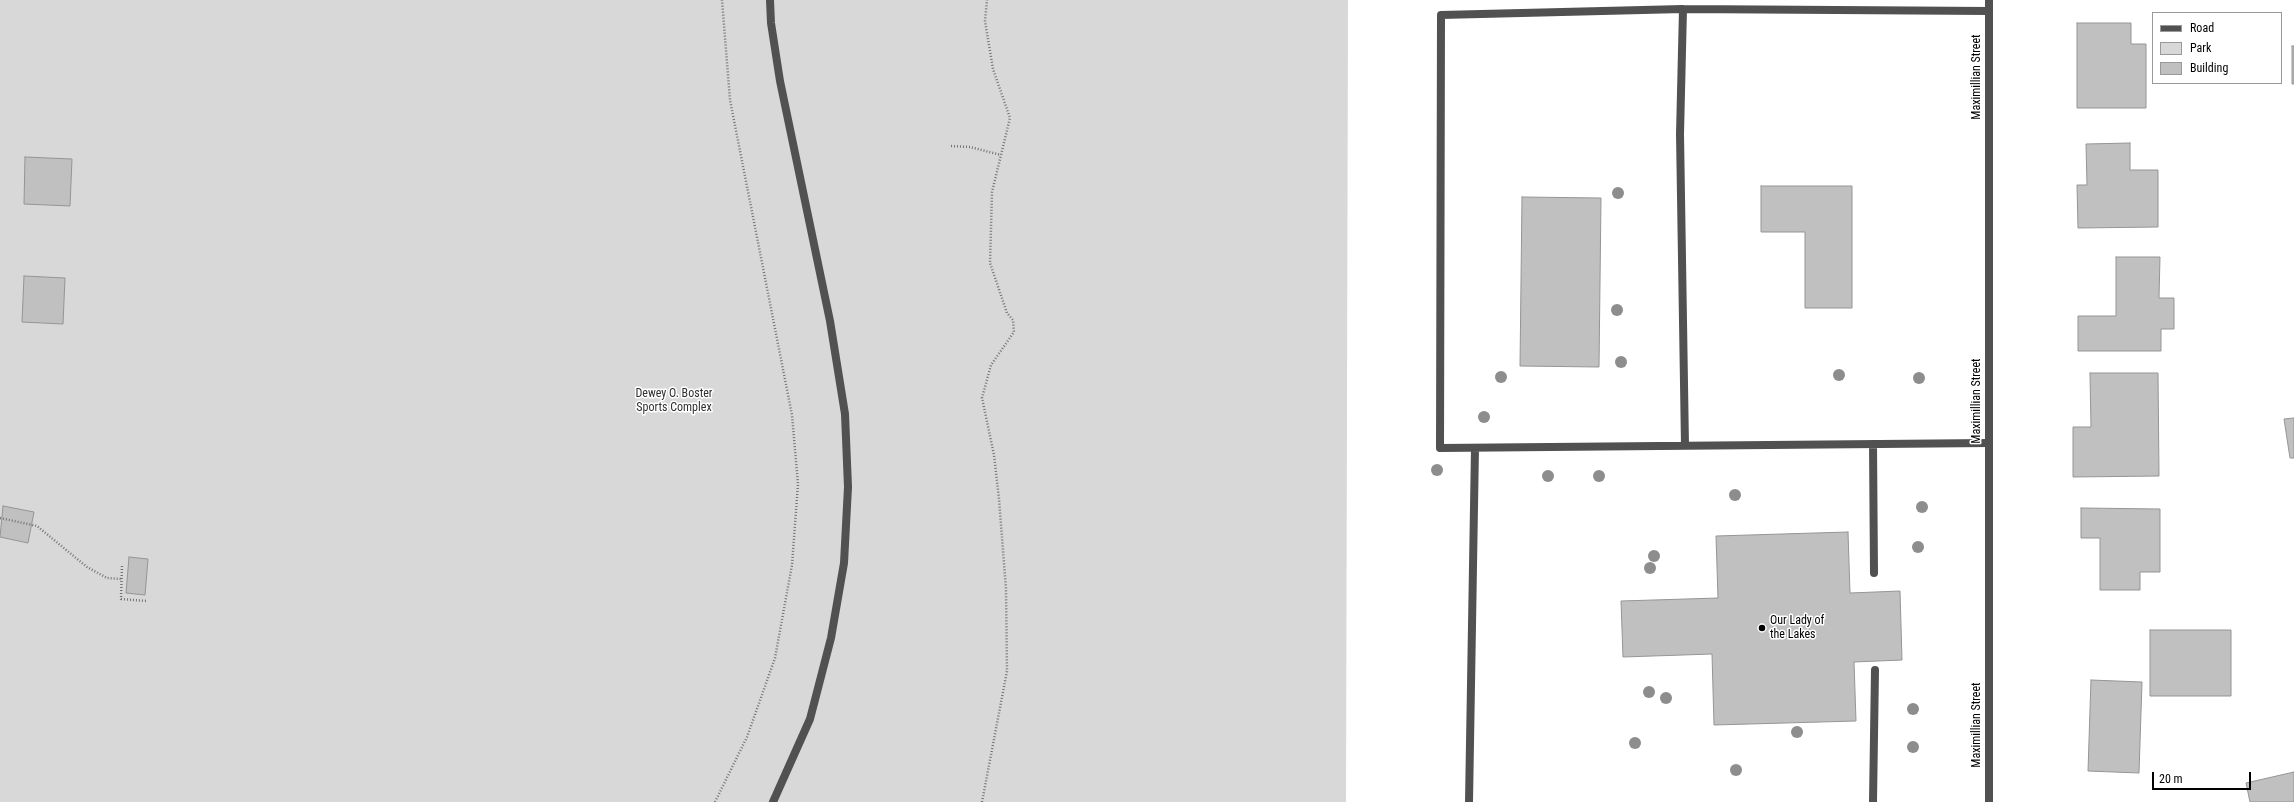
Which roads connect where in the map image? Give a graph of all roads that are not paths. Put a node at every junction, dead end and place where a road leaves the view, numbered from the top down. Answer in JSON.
{"nodes":[{"id":1,"x":770,"y":0,"type":"edge"},
{"id":2,"x":1988,"y":0,"type":"edge"},
{"id":3,"x":1683,"y":9,"type":"junction"},
{"id":4,"x":1988,"y":11,"type":"junction"},
{"id":5,"x":1989,"y":443,"type":"junction"},
{"id":6,"x":1873,"y":444,"type":"junction"},
{"id":7,"x":1685,"y":446,"type":"junction"},
{"id":8,"x":1475,"y":448,"type":"junction"},
{"id":9,"x":1874,"y":573,"type":"dead end"},
{"id":10,"x":1875,"y":670,"type":"dead end"},
{"id":11,"x":773,"y":802,"type":"edge"},
{"id":12,"x":1469,"y":802,"type":"edge"},
{"id":13,"x":1873,"y":802,"type":"edge"},
{"id":14,"x":1989,"y":802,"type":"edge"}],
"edges":[{"from":1,"to":11,"type":"street"},
{"from":2,"to":4,"type":"street","name":"Maximillian Street"},
{"from":3,"to":4,"type":"street"},
{"from":3,"to":7,"type":"street"},
{"from":3,"to":8,"type":"street"},
{"from":4,"to":5,"type":"street","name":"Maximillian Street"},
{"from":5,"to":6,"type":"street"},
{"from":5,"to":14,"type":"street","name":"Maximillian Street"},
{"from":6,"to":7,"type":"street"},
{"from":6,"to":9,"type":"street"},
{"from":7,"to":8,"type":"street"},
{"from":8,"to":12,"type":"street"},
{"from":10,"to":13,"type":"street"}]}
